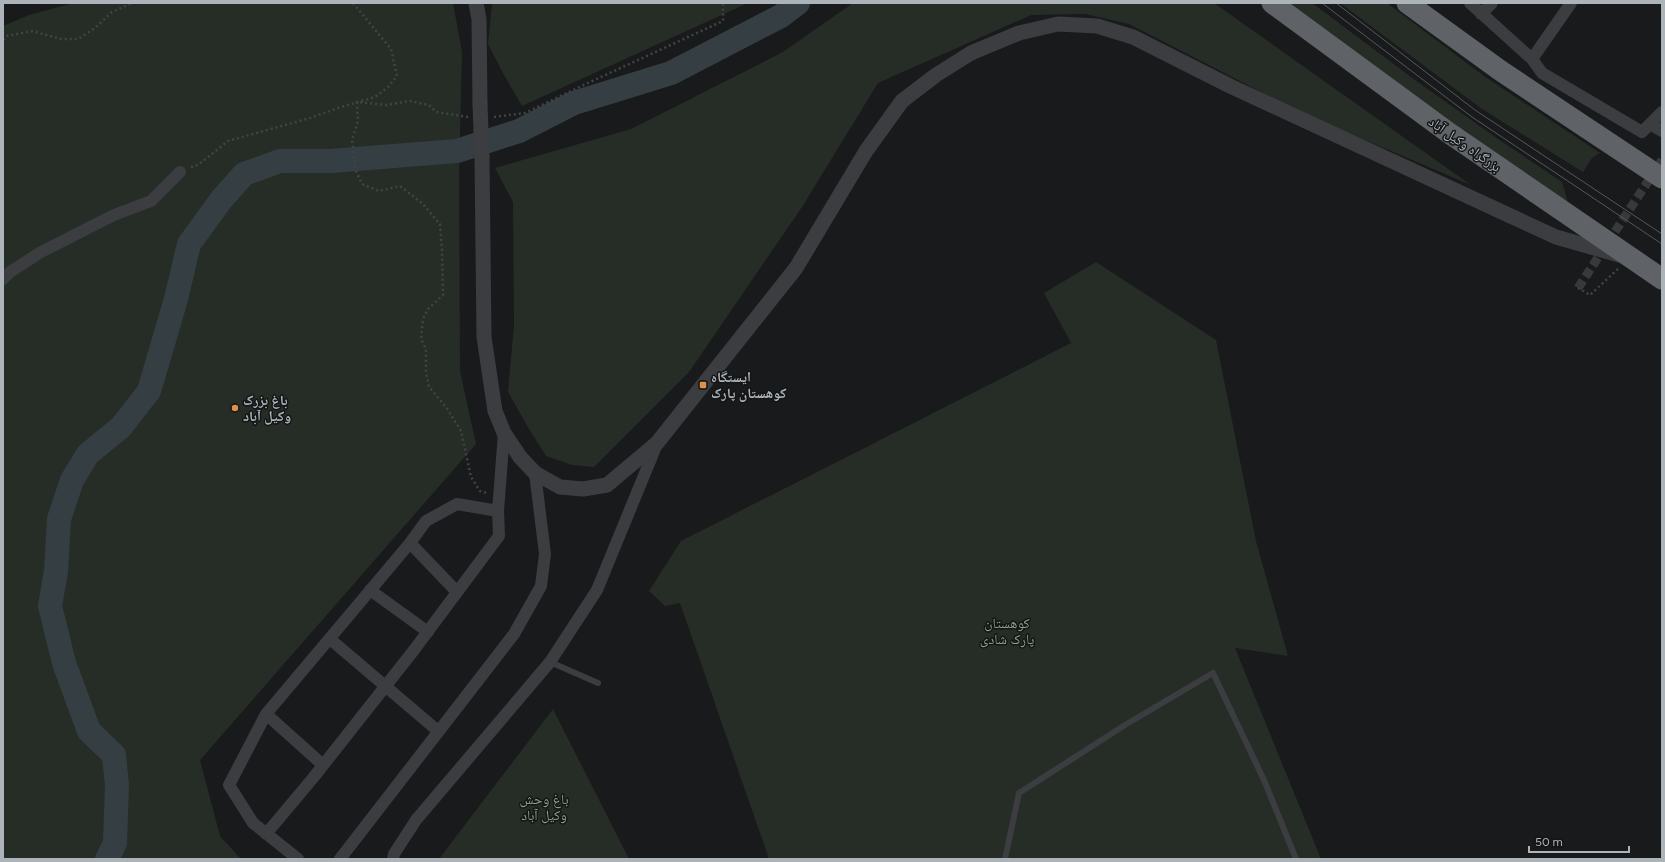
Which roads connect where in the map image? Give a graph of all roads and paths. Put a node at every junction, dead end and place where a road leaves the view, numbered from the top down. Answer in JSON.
{"nodes":[{"id":1,"x":132,"y":3,"type":"edge"},
{"id":2,"x":353,"y":3,"type":"edge"},
{"id":3,"x":476,"y":3,"type":"edge"},
{"id":4,"x":483,"y":3,"type":"edge"},
{"id":5,"x":723,"y":3,"type":"edge"},
{"id":6,"x":1272,"y":3,"type":"edge"},
{"id":7,"x":1407,"y":3,"type":"edge"},
{"id":8,"x":1470,"y":3,"type":"edge"},
{"id":9,"x":1492,"y":3,"type":"edge"},
{"id":10,"x":1571,"y":3,"type":"edge"},
{"id":11,"x":1481,"y":14,"type":"junction"},
{"id":12,"x":479,"y":20,"type":"junction"},
{"id":13,"x":3,"y":40,"type":"edge"},
{"id":14,"x":1532,"y":59,"type":"junction"},
{"id":15,"x":356,"y":102,"type":"junction"},
{"id":16,"x":1662,"y":112,"type":"edge"},
{"id":17,"x":489,"y":117,"type":"dead end"},
{"id":18,"x":474,"y":119,"type":"dead end"},
{"id":19,"x":1646,"y":128,"type":"junction"},
{"id":20,"x":1662,"y":132,"type":"edge"},
{"id":21,"x":180,"y":172,"type":"joint"},
{"id":22,"x":1662,"y":178,"type":"edge"},
{"id":23,"x":1630,"y":258,"type":"junction"},
{"id":24,"x":3,"y":279,"type":"edge"},
{"id":25,"x":1662,"y":279,"type":"edge"},
{"id":26,"x":1578,"y":288,"type":"dead end"},
{"id":27,"x":504,"y":433,"type":"junction"},
{"id":28,"x":657,"y":443,"type":"junction"},
{"id":29,"x":535,"y":473,"type":"junction"},
{"id":30,"x":499,"y":497,"type":"junction"},
{"id":31,"x":498,"y":511,"type":"junction"},
{"id":32,"x":410,"y":543,"type":"junction"},
{"id":33,"x":370,"y":590,"type":"junction"},
{"id":34,"x":457,"y":592,"type":"junction"},
{"id":35,"x":428,"y":632,"type":"junction"},
{"id":36,"x":330,"y":639,"type":"junction"},
{"id":37,"x":550,"y":662,"type":"junction"},
{"id":38,"x":598,"y":683,"type":"dead end"},
{"id":39,"x":385,"y":687,"type":"junction"},
{"id":40,"x":266,"y":714,"type":"junction"},
{"id":41,"x":438,"y":731,"type":"junction"},
{"id":42,"x":324,"y":765,"type":"junction"},
{"id":43,"x":266,"y":834,"type":"junction"},
{"id":44,"x":298,"y":859,"type":"edge"},
{"id":45,"x":340,"y":859,"type":"edge"},
{"id":46,"x":394,"y":859,"type":"edge"},
{"id":47,"x":1005,"y":859,"type":"edge"},
{"id":48,"x":1296,"y":859,"type":"edge"}],
"edges":[{"from":1,"to":13,"type":"path"},
{"from":2,"to":15,"type":"path"},
{"from":3,"to":12,"type":"street"},
{"from":4,"to":12,"type":"street"},
{"from":5,"to":17,"type":"path"},
{"from":6,"to":23,"type":"highway","name":"بزرگراه وکیل آباد"},
{"from":7,"to":22,"type":"highway"},
{"from":8,"to":11,"type":"street"},
{"from":9,"to":11,"type":"street"},
{"from":10,"to":14,"type":"street"},
{"from":11,"to":14,"type":"street"},
{"from":12,"to":27,"type":"street","bridge":true},
{"from":14,"to":19,"type":"street"},
{"from":15,"to":18,"type":"path"},
{"from":15,"to":21,"type":"path"},
{"from":15,"to":30,"type":"path"},
{"from":16,"to":19,"type":"street"},
{"from":19,"to":20,"type":"street"},
{"from":21,"to":24,"type":"street"},
{"from":23,"to":25,"type":"highway","name":"بزرگراه وکیل آباد"},
{"from":23,"to":26,"type":"path"},
{"from":23,"to":28,"type":"street"},
{"from":27,"to":29,"type":"street"},
{"from":27,"to":30,"type":"street"},
{"from":28,"to":29,"type":"street"},
{"from":28,"to":37,"type":"street"},
{"from":29,"to":41,"type":"street"},
{"from":30,"to":31,"type":"street"},
{"from":31,"to":32,"type":"street"},
{"from":31,"to":34,"type":"street"},
{"from":32,"to":33,"type":"street"},
{"from":32,"to":34,"type":"street"},
{"from":33,"to":35,"type":"street"},
{"from":33,"to":36,"type":"street"},
{"from":34,"to":35,"type":"street"},
{"from":35,"to":39,"type":"street"},
{"from":36,"to":39,"type":"street"},
{"from":36,"to":40,"type":"street"},
{"from":37,"to":38,"type":"lane"},
{"from":37,"to":46,"type":"street"},
{"from":39,"to":41,"type":"street"},
{"from":39,"to":42,"type":"street"},
{"from":40,"to":42,"type":"street"},
{"from":40,"to":43,"type":"street"},
{"from":41,"to":45,"type":"street"},
{"from":42,"to":43,"type":"street"},
{"from":43,"to":44,"type":"street"},
{"from":47,"to":48,"type":"lane"}]}
